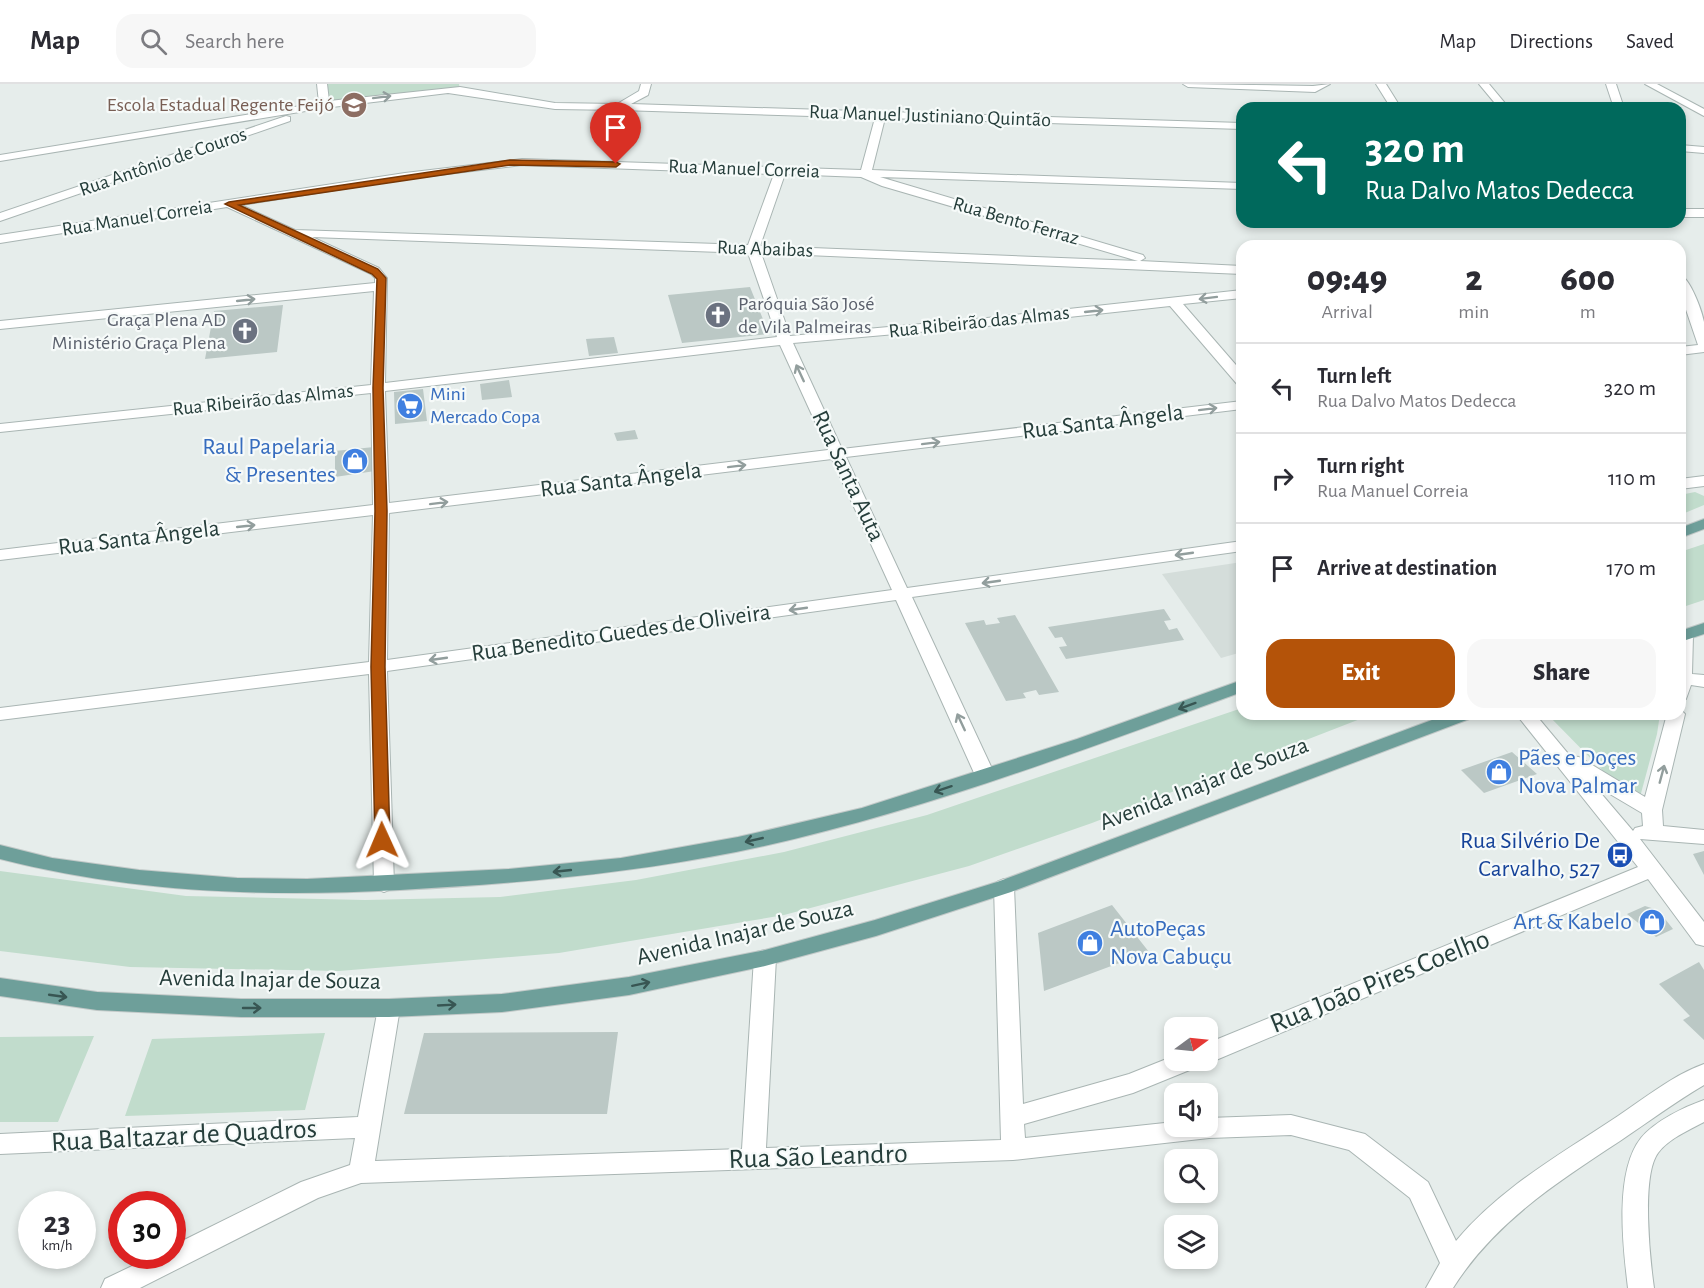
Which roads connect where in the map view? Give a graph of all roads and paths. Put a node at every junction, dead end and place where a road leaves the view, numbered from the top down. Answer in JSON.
{"nodes":[{"id":1,"x":322,"y":84,"type":"edge"},
{"id":2,"x":646,"y":84,"type":"edge"},
{"id":3,"x":1188,"y":84,"type":"edge"},
{"id":4,"x":1199,"y":84,"type":"edge"},
{"id":5,"x":1219,"y":84,"type":"edge"},
{"id":6,"x":1381,"y":84,"type":"edge"},
{"id":7,"x":1484,"y":84,"type":"edge"},
{"id":8,"x":1611,"y":84,"type":"edge"},
{"id":9,"x":1650,"y":84,"type":"edge"},
{"id":10,"x":460,"y":87,"type":"edge"},
{"id":11,"x":1320,"y":87,"type":"edge"},
{"id":12,"x":1392,"y":102,"type":"edge"},
{"id":13,"x":1499,"y":102,"type":"edge"},
{"id":14,"x":1615,"y":102,"type":"edge"},
{"id":15,"x":1684,"y":102,"type":"edge"},
{"id":16,"x":1686,"y":103,"type":"edge"},
{"id":17,"x":324,"y":105,"type":"junction"},
{"id":18,"x":619,"y":106,"type":"junction"},
{"id":19,"x":1704,"y":113,"type":"edge"},
{"id":20,"x":882,"y":115,"type":"junction"},
{"id":21,"x":1236,"y":126,"type":"edge"},
{"id":22,"x":1686,"y":148,"type":"edge"},
{"id":23,"x":1704,"y":150,"type":"edge"},
{"id":24,"x":0,"y":158,"type":"edge"},
{"id":25,"x":781,"y":170,"type":"junction"},
{"id":26,"x":865,"y":174,"type":"junction"},
{"id":27,"x":1236,"y":186,"type":"edge"},
{"id":28,"x":229,"y":204,"type":"junction"},
{"id":29,"x":1686,"y":213,"type":"edge"},
{"id":30,"x":1704,"y":213,"type":"edge"},
{"id":31,"x":0,"y":216,"type":"edge"},
{"id":32,"x":288,"y":233,"type":"junction"},
{"id":33,"x":0,"y":239,"type":"edge"},
{"id":34,"x":753,"y":249,"type":"junction"},
{"id":35,"x":1167,"y":266,"type":"junction"},
{"id":36,"x":1236,"y":270,"type":"edge"},
{"id":37,"x":382,"y":285,"type":"junction"},
{"id":38,"x":1686,"y":286,"type":"edge"},
{"id":39,"x":1236,"y":295,"type":"edge"},
{"id":40,"x":1697,"y":300,"type":"edge"},
{"id":41,"x":1174,"y":302,"type":"junction"},
{"id":42,"x":0,"y":325,"type":"edge"},
{"id":43,"x":785,"y":340,"type":"junction"},
{"id":44,"x":1704,"y":346,"type":"edge"},
{"id":45,"x":1686,"y":350,"type":"edge"},
{"id":46,"x":1236,"y":374,"type":"edge"},
{"id":47,"x":378,"y":388,"type":"junction"},
{"id":48,"x":1236,"y":406,"type":"edge"},
{"id":49,"x":0,"y":428,"type":"edge"},
{"id":50,"x":837,"y":454,"type":"junction"},
{"id":51,"x":1704,"y":481,"type":"edge"},
{"id":52,"x":1686,"y":483,"type":"edge"},
{"id":53,"x":381,"y":511,"type":"junction"},
{"id":54,"x":1704,"y":524,"type":"edge"},
{"id":55,"x":1686,"y":531,"type":"edge"},
{"id":56,"x":1236,"y":547,"type":"edge"},
{"id":57,"x":0,"y":555,"type":"edge"},
{"id":58,"x":902,"y":594,"type":"junction"},
{"id":59,"x":1704,"y":628,"type":"edge"},
{"id":60,"x":1686,"y":635,"type":"edge"},
{"id":61,"x":378,"y":667,"type":"junction"},
{"id":62,"x":1704,"y":681,"type":"edge"},
{"id":63,"x":1686,"y":686,"type":"edge"},
{"id":64,"x":1236,"y":689,"type":"edge"},
{"id":65,"x":0,"y":714,"type":"edge"},
{"id":66,"x":1450,"y":720,"type":"edge"},
{"id":67,"x":1530,"y":720,"type":"edge"},
{"id":68,"x":1674,"y":720,"type":"edge"},
{"id":69,"x":1553,"y":749,"type":"junction"},
{"id":70,"x":985,"y":775,"type":"junction"},
{"id":71,"x":1652,"y":810,"type":"junction"},
{"id":72,"x":1653,"y":832,"type":"junction"},
{"id":73,"x":1626,"y":836,"type":"junction"},
{"id":74,"x":1704,"y":837,"type":"edge"},
{"id":75,"x":0,"y":852,"type":"edge"},
{"id":76,"x":1652,"y":868,"type":"junction"},
{"id":77,"x":384,"y":884,"type":"junction"},
{"id":78,"x":1004,"y":887,"type":"junction"},
{"id":79,"x":1704,"y":938,"type":"edge"},
{"id":80,"x":765,"y":958,"type":"junction"},
{"id":81,"x":0,"y":987,"type":"edge"},
{"id":82,"x":389,"y":1008,"type":"junction"},
{"id":83,"x":1218,"y":1049,"type":"edge"},
{"id":84,"x":1164,"y":1070,"type":"edge"},
{"id":85,"x":1704,"y":1074,"type":"edge"},
{"id":86,"x":1704,"y":1110,"type":"edge"},
{"id":87,"x":1013,"y":1117,"type":"junction"},
{"id":88,"x":368,"y":1128,"type":"junction"},
{"id":89,"x":0,"y":1144,"type":"edge"},
{"id":90,"x":1013,"y":1150,"type":"junction"},
{"id":91,"x":753,"y":1160,"type":"junction"},
{"id":92,"x":361,"y":1172,"type":"junction"},
{"id":93,"x":1453,"y":1262,"type":"junction"},
{"id":94,"x":114,"y":1288,"type":"edge"},
{"id":95,"x":1439,"y":1288,"type":"edge"},
{"id":96,"x":1641,"y":1288,"type":"edge"}],
"edges":[{"from":1,"to":17,"type":"street"},
{"from":2,"to":18,"type":"street"},
{"from":3,"to":4,"type":"street"},
{"from":4,"to":5,"type":"street"},
{"from":5,"to":11,"type":"street"},
{"from":6,"to":12,"type":"street"},
{"from":7,"to":13,"type":"street"},
{"from":8,"to":14,"type":"street"},
{"from":9,"to":15,"type":"street"},
{"from":17,"to":10,"type":"street","name":"Rua Manuel Justiniano Quintão","one_way":true},
{"from":10,"to":18,"type":"street","name":"Rua Manuel Justiniano Quintão"},
{"from":16,"to":19,"type":"street"},
{"from":17,"to":24,"type":"street"},
{"from":17,"to":31,"type":"street","name":"Rua Antônio de Couros"},
{"from":18,"to":20,"type":"street","name":"Rua Manuel Justiniano Quintão"},
{"from":20,"to":21,"type":"street","name":"Rua Manuel Justiniano Quintão"},
{"from":20,"to":26,"type":"street"},
{"from":22,"to":23,"type":"street"},
{"from":25,"to":26,"type":"street","name":"Rua Manuel Correia"},
{"from":25,"to":28,"type":"street","name":"Rua Manuel Correia"},
{"from":25,"to":34,"type":"street"},
{"from":26,"to":27,"type":"street","name":"Rua Manuel Correia"},
{"from":26,"to":35,"type":"street","name":"Rua Bento Ferraz"},
{"from":28,"to":32,"type":"street"},
{"from":28,"to":33,"type":"street","name":"Rua Manuel Correia"},
{"from":29,"to":30,"type":"street"},
{"from":32,"to":34,"type":"street","name":"Rua Abaibas"},
{"from":32,"to":37,"type":"street"},
{"from":34,"to":35,"type":"street","name":"Rua Abaibas"},
{"from":34,"to":43,"type":"street","name":"Rua Santa Auta"},
{"from":35,"to":36,"type":"street","name":"Rua Abaibas"},
{"from":42,"to":37,"type":"street","one_way":true},
{"from":37,"to":47,"type":"street"},
{"from":38,"to":40,"type":"street"},
{"from":39,"to":41,"type":"street","name":"Rua Ribeirão das Almas","one_way":true},
{"from":40,"to":44,"type":"street"},
{"from":43,"to":41,"type":"street","name":"Rua Ribeirão das Almas","one_way":true},
{"from":41,"to":46,"type":"street"},
{"from":43,"to":47,"type":"street","name":"Rua Ribeirão das Almas"},
{"from":50,"to":43,"type":"street","name":"Rua Santa Auta","one_way":true},
{"from":44,"to":45,"type":"street"},
{"from":47,"to":49,"type":"street","name":"Rua Ribeirão das Almas"},
{"from":47,"to":53,"type":"street"},
{"from":50,"to":48,"type":"street","name":"Rua Santa Ângela","one_way":true},
{"from":53,"to":50,"type":"street","name":"Rua Santa Ângela","one_way":true},
{"from":50,"to":58,"type":"street","name":"Rua Santa Auta"},
{"from":51,"to":52,"type":"street"},
{"from":57,"to":53,"type":"street","name":"Rua Santa Ângela","one_way":true},
{"from":53,"to":61,"type":"street"},
{"from":54,"to":55,"type":"main road"},
{"from":56,"to":58,"type":"street","name":"Rua Benedito Guedes de Oliveira","one_way":true},
{"from":58,"to":61,"type":"street","name":"Rua Benedito Guedes de Oliveira","one_way":true},
{"from":70,"to":58,"type":"street","name":"Rua Santa Auta","one_way":true},
{"from":59,"to":60,"type":"main road"},
{"from":61,"to":65,"type":"street","name":"Rua Benedito Guedes de Oliveira"},
{"from":61,"to":77,"type":"street"},
{"from":62,"to":63,"type":"street"},
{"from":64,"to":70,"type":"main road","one_way":true},
{"from":66,"to":78,"type":"main road","name":"Avenida Inajar de Souza"},
{"from":67,"to":69,"type":"street"},
{"from":71,"to":68,"type":"street","one_way":true},
{"from":69,"to":71,"type":"street"},
{"from":69,"to":73,"type":"street"},
{"from":70,"to":77,"type":"main road","one_way":true},
{"from":71,"to":72,"type":"street"},
{"from":72,"to":73,"type":"street"},
{"from":72,"to":74,"type":"street"},
{"from":73,"to":76,"type":"street"},
{"from":75,"to":77,"type":"main road"},
{"from":76,"to":79,"type":"street"},
{"from":76,"to":83,"type":"street","name":"Rua João Pires Coelho"},
{"from":78,"to":80,"type":"main road","name":"Avenida Inajar de Souza"},
{"from":78,"to":87,"type":"street"},
{"from":82,"to":80,"type":"main road","name":"Avenida Inajar de Souza","one_way":true},
{"from":80,"to":91,"type":"street"},
{"from":81,"to":82,"type":"main road","name":"Avenida Inajar de Souza","one_way":true},
{"from":82,"to":88,"type":"street"},
{"from":84,"to":87,"type":"street"},
{"from":85,"to":93,"type":"street"},
{"from":86,"to":96,"type":"street"},
{"from":87,"to":90,"type":"street"},
{"from":88,"to":89,"type":"street","name":"Rua Baltazar de Quadros"},
{"from":88,"to":92,"type":"street"},
{"from":90,"to":91,"type":"street","name":"Rua São Leandro"},
{"from":90,"to":93,"type":"street","name":"Rua São Leandro"},
{"from":91,"to":92,"type":"street","name":"Rua São Leandro"},
{"from":92,"to":94,"type":"street","name":"Rua São Leandro"},
{"from":93,"to":95,"type":"street"}]}
